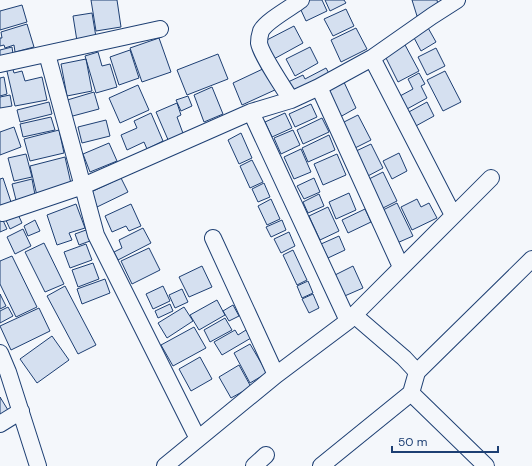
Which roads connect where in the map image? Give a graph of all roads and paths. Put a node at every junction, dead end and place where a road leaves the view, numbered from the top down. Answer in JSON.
{"nodes":[{"id":1,"x":301,"y":0,"type":"edge"},
{"id":2,"x":457,"y":0,"type":"edge"},
{"id":3,"x":160,"y":29,"type":"dead end"},
{"id":4,"x":48,"y":54,"type":"junction"},
{"id":5,"x":372,"y":58,"type":"junction"},
{"id":6,"x":0,"y":64,"type":"edge"},
{"id":7,"x":319,"y":87,"type":"junction"},
{"id":8,"x":291,"y":100,"type":"junction"},
{"id":9,"x":251,"y":112,"type":"junction"},
{"id":10,"x":491,"y":178,"type":"dead end"},
{"id":11,"x":83,"y":186,"type":"junction"},
{"id":12,"x":3,"y":213,"type":"dead end"},
{"id":13,"x":454,"y":215,"type":"junction"},
{"id":14,"x":213,"y":238,"type":"dead end"},
{"id":15,"x":532,"y":259,"type":"edge"},
{"id":16,"x":401,"y":267,"type":"junction"},
{"id":17,"x":351,"y":318,"type":"junction"},
{"id":18,"x":0,"y":353,"type":"edge"},
{"id":19,"x":417,"y":372,"type":"junction"},
{"id":20,"x":276,"y":375,"type":"junction"},
{"id":21,"x":411,"y":393,"type":"junction"},
{"id":22,"x":21,"y":411,"type":"junction"},
{"id":23,"x":0,"y":424,"type":"edge"},
{"id":24,"x":198,"y":439,"type":"junction"},
{"id":25,"x":38,"y":466,"type":"edge"},
{"id":26,"x":165,"y":466,"type":"edge"},
{"id":27,"x":321,"y":466,"type":"edge"},
{"id":28,"x":486,"y":466,"type":"edge"}],
"edges":[{"from":1,"to":8,"type":"street"},
{"from":2,"to":5,"type":"street"},
{"from":3,"to":4,"type":"street"},
{"from":4,"to":6,"type":"street"},
{"from":4,"to":11,"type":"street"},
{"from":5,"to":7,"type":"street"},
{"from":5,"to":13,"type":"street"},
{"from":7,"to":8,"type":"street"},
{"from":7,"to":16,"type":"street"},
{"from":8,"to":9,"type":"street"},
{"from":9,"to":11,"type":"street"},
{"from":9,"to":17,"type":"street"},
{"from":10,"to":13,"type":"street"},
{"from":11,"to":12,"type":"street"},
{"from":11,"to":24,"type":"street"},
{"from":13,"to":16,"type":"street"},
{"from":14,"to":20,"type":"street"},
{"from":15,"to":19,"type":"street"},
{"from":16,"to":17,"type":"street"},
{"from":17,"to":19,"type":"street"},
{"from":17,"to":20,"type":"street"},
{"from":18,"to":22,"type":"street"},
{"from":19,"to":21,"type":"street"},
{"from":20,"to":24,"type":"street"},
{"from":21,"to":27,"type":"street"},
{"from":21,"to":28,"type":"street"},
{"from":22,"to":23,"type":"street"},
{"from":22,"to":25,"type":"street"},
{"from":24,"to":26,"type":"street"}]}
